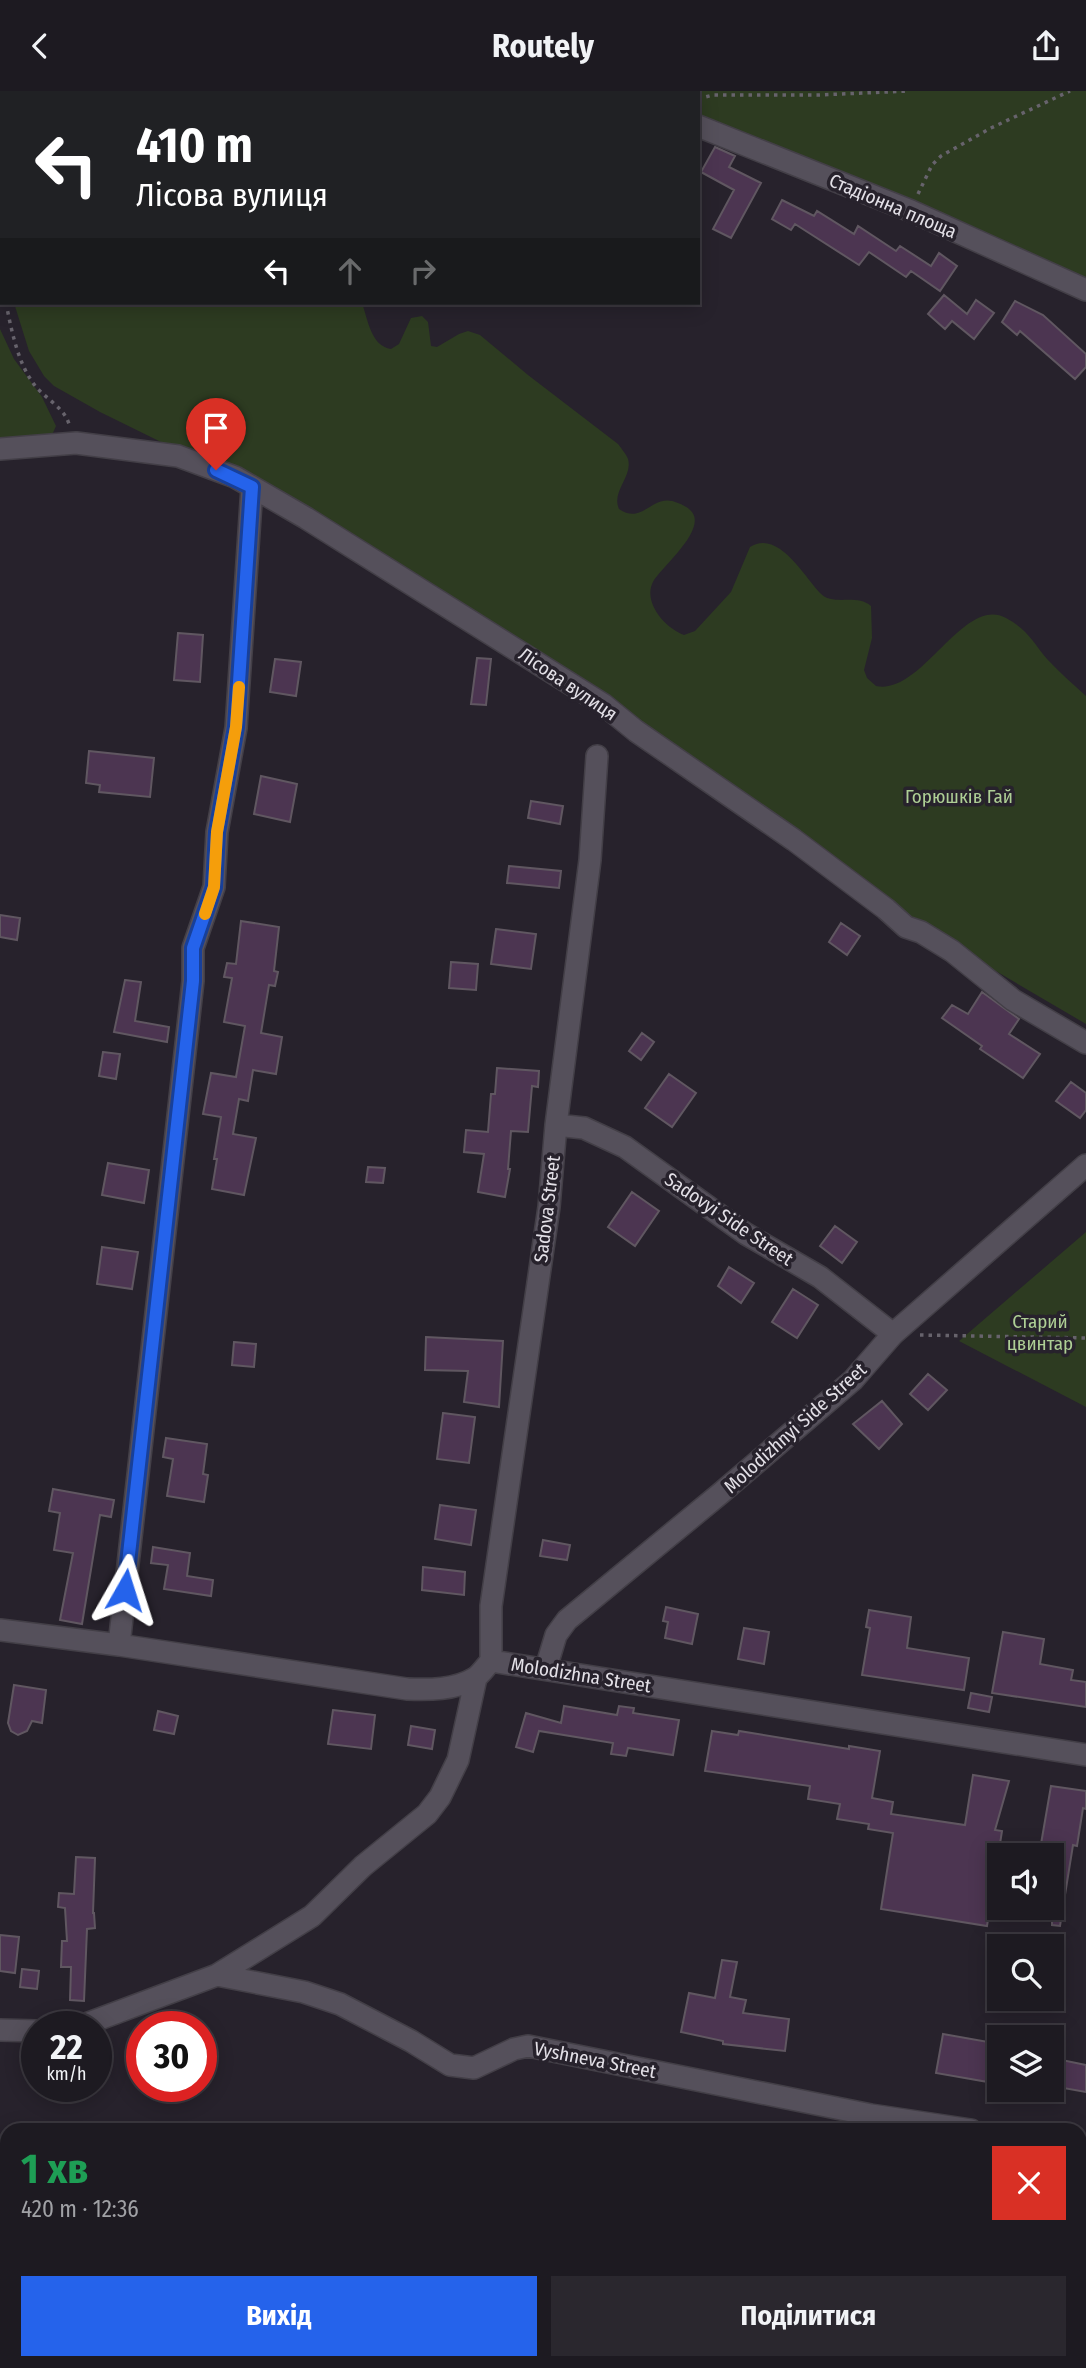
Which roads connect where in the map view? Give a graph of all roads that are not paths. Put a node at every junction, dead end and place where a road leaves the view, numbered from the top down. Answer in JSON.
{"nodes":[{"id":1,"x":700,"y":127,"type":"edge"},
{"id":2,"x":1086,"y":290,"type":"edge"},
{"id":3,"x":0,"y":449,"type":"edge"},
{"id":4,"x":252,"y":487,"type":"junction"},
{"id":5,"x":597,"y":756,"type":"dead end"},
{"id":6,"x":1086,"y":1044,"type":"edge"},
{"id":7,"x":556,"y":1125,"type":"junction"},
{"id":8,"x":1086,"y":1165,"type":"edge"},
{"id":9,"x":893,"y":1334,"type":"junction"},
{"id":10,"x":0,"y":1630,"type":"edge"},
{"id":11,"x":119,"y":1645,"type":"junction"},
{"id":12,"x":491,"y":1661,"type":"junction"},
{"id":13,"x":546,"y":1668,"type":"junction"},
{"id":14,"x":476,"y":1678,"type":"junction"},
{"id":15,"x":1086,"y":1755,"type":"edge"},
{"id":16,"x":217,"y":1975,"type":"junction"},
{"id":17,"x":112,"y":2014,"type":"edge"},
{"id":18,"x":0,"y":2030,"type":"edge"},
{"id":19,"x":21,"y":2031,"type":"edge"},
{"id":20,"x":924,"y":2123,"type":"edge"}],
"edges":[{"from":1,"to":2,"type":"street","name":"Стадіонна площа"},
{"from":3,"to":4,"type":"street","name":"Лісова вулиця"},
{"from":4,"to":6,"type":"street","name":"Лісова вулиця"},
{"from":4,"to":11,"type":"street"},
{"from":5,"to":7,"type":"street","name":"Sadova Street"},
{"from":7,"to":9,"type":"street","name":"Sadovyi Side Street"},
{"from":7,"to":12,"type":"street","name":"Sadova Street"},
{"from":8,"to":9,"type":"street","name":"Molodizhnyi Side Street"},
{"from":9,"to":13,"type":"street","name":"Molodizhnyi Side Street"},
{"from":10,"to":11,"type":"street"},
{"from":11,"to":14,"type":"street"},
{"from":12,"to":13,"type":"street","name":"Molodizhna Street"},
{"from":12,"to":14,"type":"street","name":"Molodizhna Street"},
{"from":13,"to":15,"type":"street","name":"Molodizhna Street"},
{"from":14,"to":16,"type":"street"},
{"from":16,"to":17,"type":"street"},
{"from":16,"to":20,"type":"street","name":"Vyshneva Street"},
{"from":18,"to":19,"type":"street"}]}
